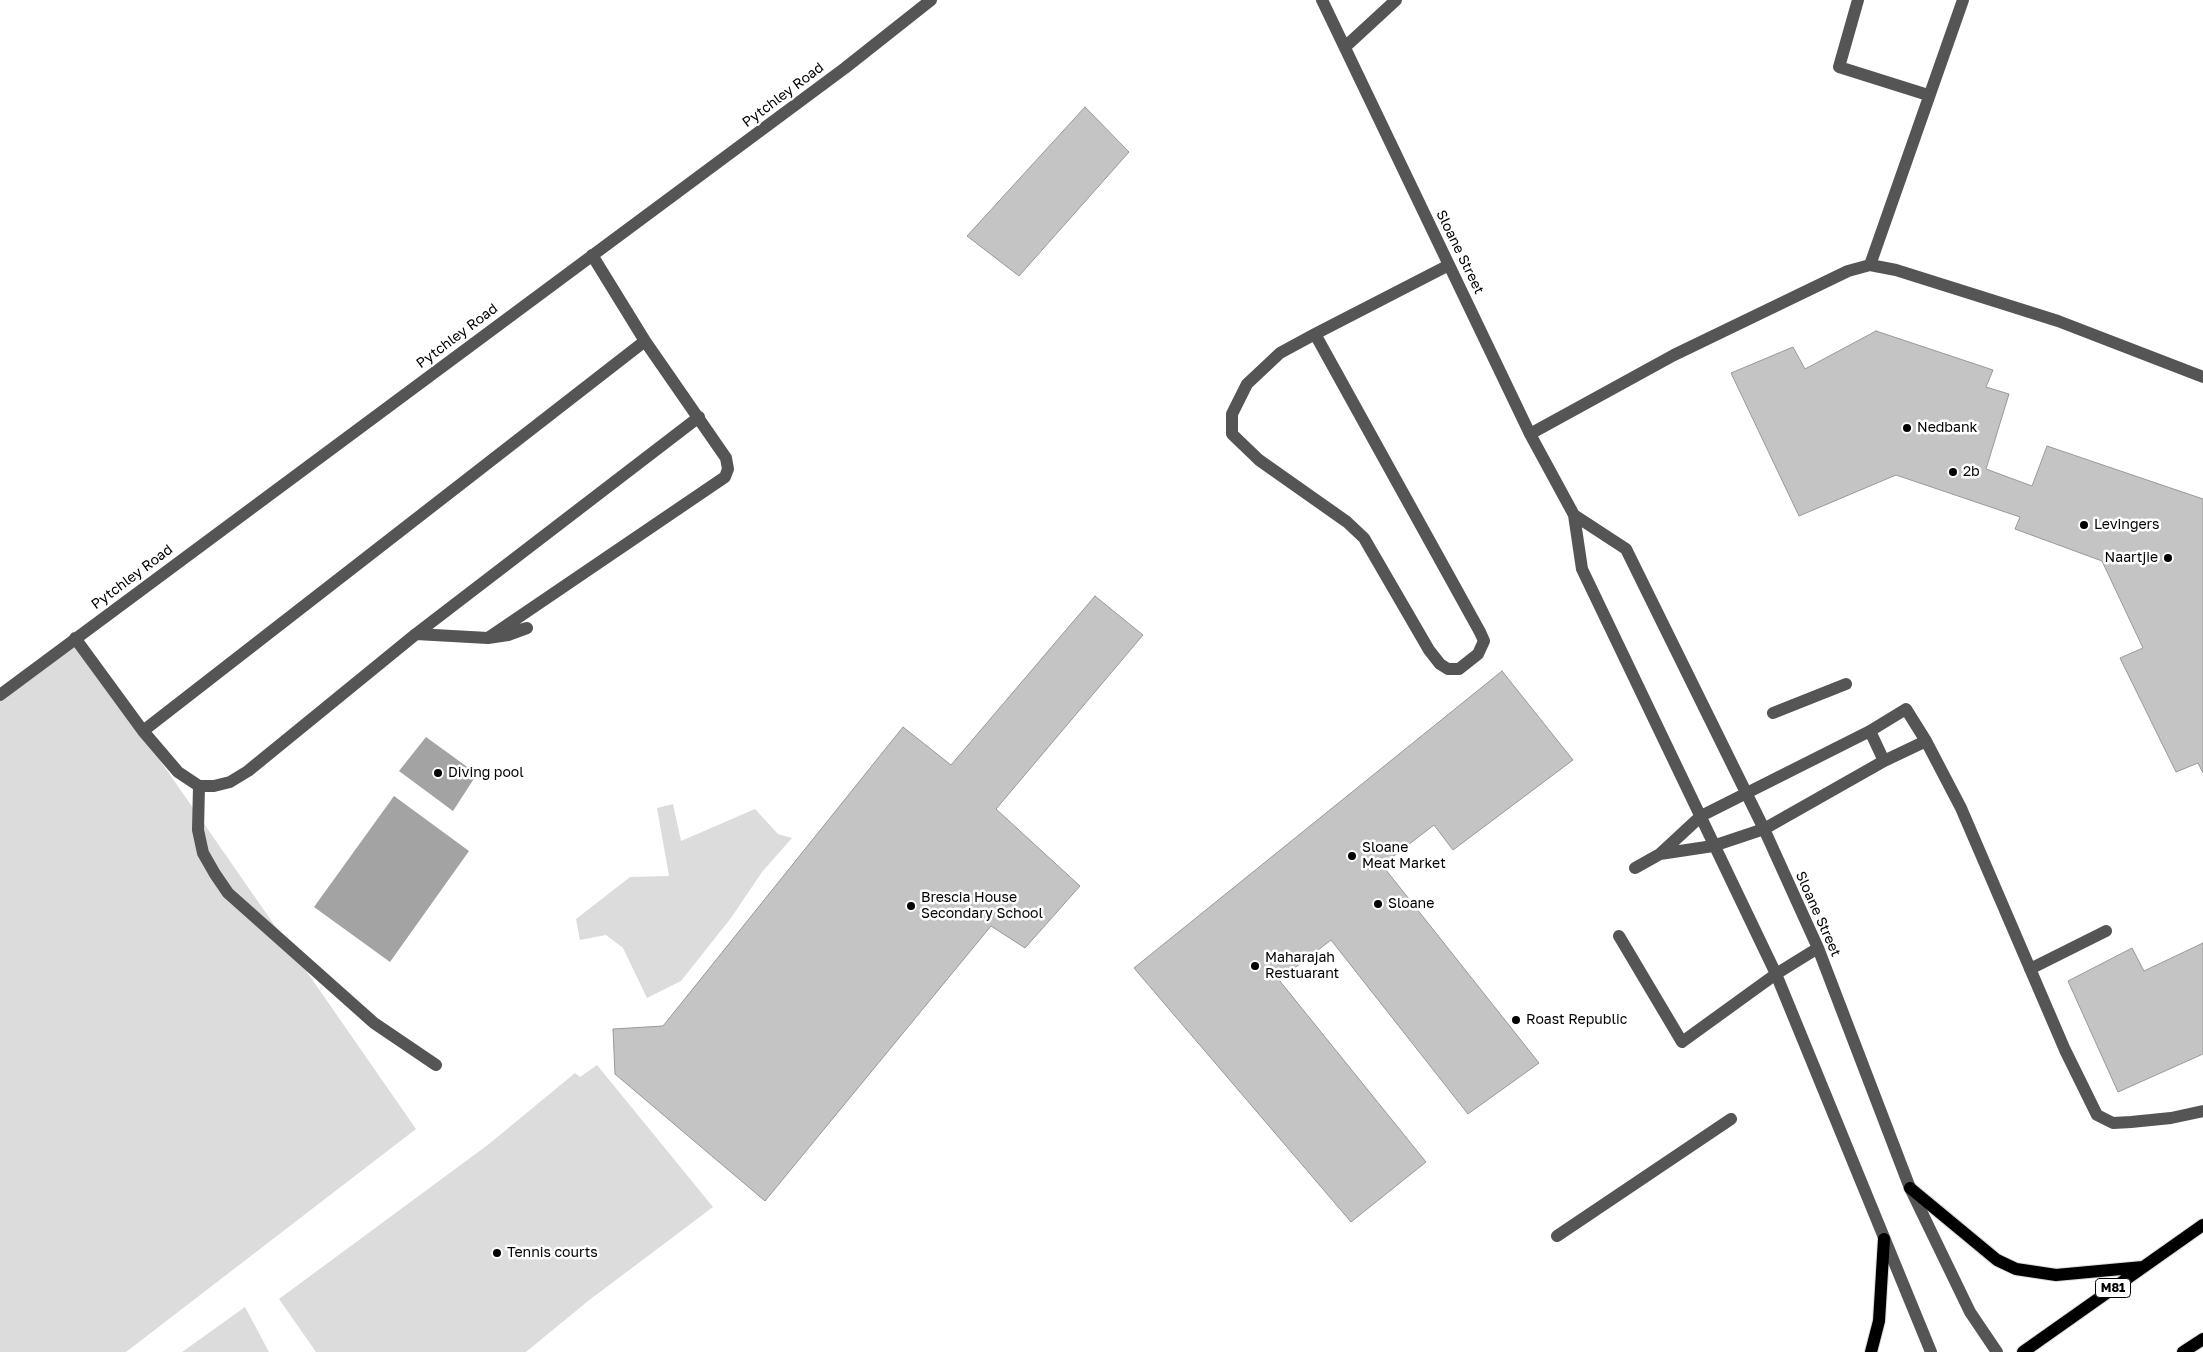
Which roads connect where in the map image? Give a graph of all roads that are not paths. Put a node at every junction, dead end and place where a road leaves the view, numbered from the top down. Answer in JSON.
{"nodes":[{"id":1,"x":931,"y":0,"type":"edge"},
{"id":2,"x":1322,"y":0,"type":"edge"},
{"id":3,"x":1396,"y":0,"type":"edge"},
{"id":4,"x":1858,"y":0,"type":"edge"},
{"id":5,"x":1963,"y":0,"type":"edge"},
{"id":6,"x":1345,"y":47,"type":"junction"},
{"id":7,"x":1928,"y":95,"type":"junction"},
{"id":8,"x":592,"y":255,"type":"junction"},
{"id":9,"x":1449,"y":265,"type":"junction"},
{"id":10,"x":1870,"y":265,"type":"junction"},
{"id":11,"x":1315,"y":334,"type":"junction"},
{"id":12,"x":645,"y":341,"type":"junction"},
{"id":13,"x":2203,"y":376,"type":"edge"},
{"id":14,"x":700,"y":417,"type":"junction"},
{"id":15,"x":1530,"y":434,"type":"junction"},
{"id":16,"x":1574,"y":515,"type":"junction"},
{"id":17,"x":416,"y":634,"type":"junction"},
{"id":18,"x":75,"y":638,"type":"junction"},
{"id":19,"x":1846,"y":684,"type":"dead end"},
{"id":20,"x":0,"y":695,"type":"edge"},
{"id":21,"x":1773,"y":713,"type":"dead end"},
{"id":22,"x":143,"y":731,"type":"junction"},
{"id":23,"x":1870,"y":731,"type":"junction"},
{"id":24,"x":1926,"y":741,"type":"junction"},
{"id":25,"x":1884,"y":761,"type":"junction"},
{"id":26,"x":198,"y":786,"type":"junction"},
{"id":27,"x":1745,"y":794,"type":"junction"},
{"id":28,"x":1701,"y":816,"type":"junction"},
{"id":29,"x":1764,"y":829,"type":"junction"},
{"id":30,"x":1713,"y":846,"type":"junction"},
{"id":31,"x":1660,"y":854,"type":"junction"},
{"id":32,"x":1635,"y":868,"type":"dead end"},
{"id":33,"x":2106,"y":931,"type":"dead end"},
{"id":34,"x":1619,"y":936,"type":"dead end"},
{"id":35,"x":1818,"y":948,"type":"junction"},
{"id":36,"x":2030,"y":969,"type":"junction"},
{"id":37,"x":1776,"y":974,"type":"junction"},
{"id":38,"x":436,"y":1065,"type":"dead end"},
{"id":39,"x":2203,"y":1111,"type":"edge"},
{"id":40,"x":1731,"y":1119,"type":"dead end"},
{"id":41,"x":1910,"y":1188,"type":"junction"},
{"id":42,"x":2203,"y":1225,"type":"edge"},
{"id":43,"x":1557,"y":1236,"type":"dead end"},
{"id":44,"x":1884,"y":1240,"type":"junction"},
{"id":45,"x":2143,"y":1267,"type":"junction"},
{"id":46,"x":2203,"y":1339,"type":"edge"},
{"id":47,"x":1871,"y":1352,"type":"edge"},
{"id":48,"x":1931,"y":1352,"type":"edge"},
{"id":49,"x":1998,"y":1352,"type":"edge"},
{"id":50,"x":2023,"y":1352,"type":"edge"},
{"id":51,"x":2183,"y":1352,"type":"edge"}],
"edges":[{"from":1,"to":8,"type":"street","name":"Pytchley Road"},
{"from":2,"to":6,"type":"street","name":"Sloane Street"},
{"from":3,"to":6,"type":"street"},
{"from":4,"to":7,"type":"street"},
{"from":5,"to":7,"type":"street"},
{"from":6,"to":9,"type":"street","name":"Sloane Street"},
{"from":7,"to":10,"type":"street"},
{"from":8,"to":12,"type":"street"},
{"from":8,"to":18,"type":"street","name":"Pytchley Road"},
{"from":9,"to":11,"type":"street"},
{"from":9,"to":15,"type":"street","name":"Sloane Street"},
{"from":10,"to":13,"type":"street"},
{"from":10,"to":15,"type":"street"},
{"from":11,"to":11,"type":"street"},
{"from":12,"to":14,"type":"street"},
{"from":12,"to":22,"type":"street"},
{"from":14,"to":17,"type":"street"},
{"from":14,"to":17,"type":"street"},
{"from":15,"to":16,"type":"street","name":"Sloane Street"},
{"from":16,"to":27,"type":"street","name":"Sloane Street"},
{"from":16,"to":28,"type":"street","name":"Sloane Street"},
{"from":17,"to":26,"type":"street"},
{"from":18,"to":20,"type":"street","name":"Pytchley Road"},
{"from":18,"to":22,"type":"street"},
{"from":19,"to":21,"type":"street"},
{"from":22,"to":26,"type":"street"},
{"from":23,"to":24,"type":"street"},
{"from":23,"to":25,"type":"street"},
{"from":23,"to":27,"type":"street"},
{"from":24,"to":25,"type":"street"},
{"from":24,"to":36,"type":"street"},
{"from":25,"to":29,"type":"street"},
{"from":26,"to":38,"type":"street"},
{"from":27,"to":28,"type":"street"},
{"from":27,"to":29,"type":"street","name":"Sloane Street"},
{"from":28,"to":30,"type":"street","name":"Sloane Street"},
{"from":28,"to":31,"type":"street"},
{"from":29,"to":30,"type":"street"},
{"from":29,"to":35,"type":"street","name":"Sloane Street"},
{"from":30,"to":31,"type":"street"},
{"from":30,"to":37,"type":"street","name":"Sloane Street"},
{"from":31,"to":32,"type":"street"},
{"from":33,"to":36,"type":"street"},
{"from":34,"to":37,"type":"street"},
{"from":35,"to":37,"type":"street"},
{"from":35,"to":41,"type":"street","name":"Sloane Street"},
{"from":36,"to":39,"type":"street"},
{"from":37,"to":44,"type":"street","name":"Sloane Street"},
{"from":40,"to":43,"type":"street"},
{"from":41,"to":45,"type":"main road"},
{"from":41,"to":49,"type":"street","name":"Sloane Street"},
{"from":42,"to":45,"type":"main road","number":"M81"},
{"from":44,"to":47,"type":"main road"},
{"from":44,"to":48,"type":"street","name":"Sloane Street"},
{"from":45,"to":50,"type":"main road","number":"M81"},
{"from":46,"to":51,"type":"main road"}]}
